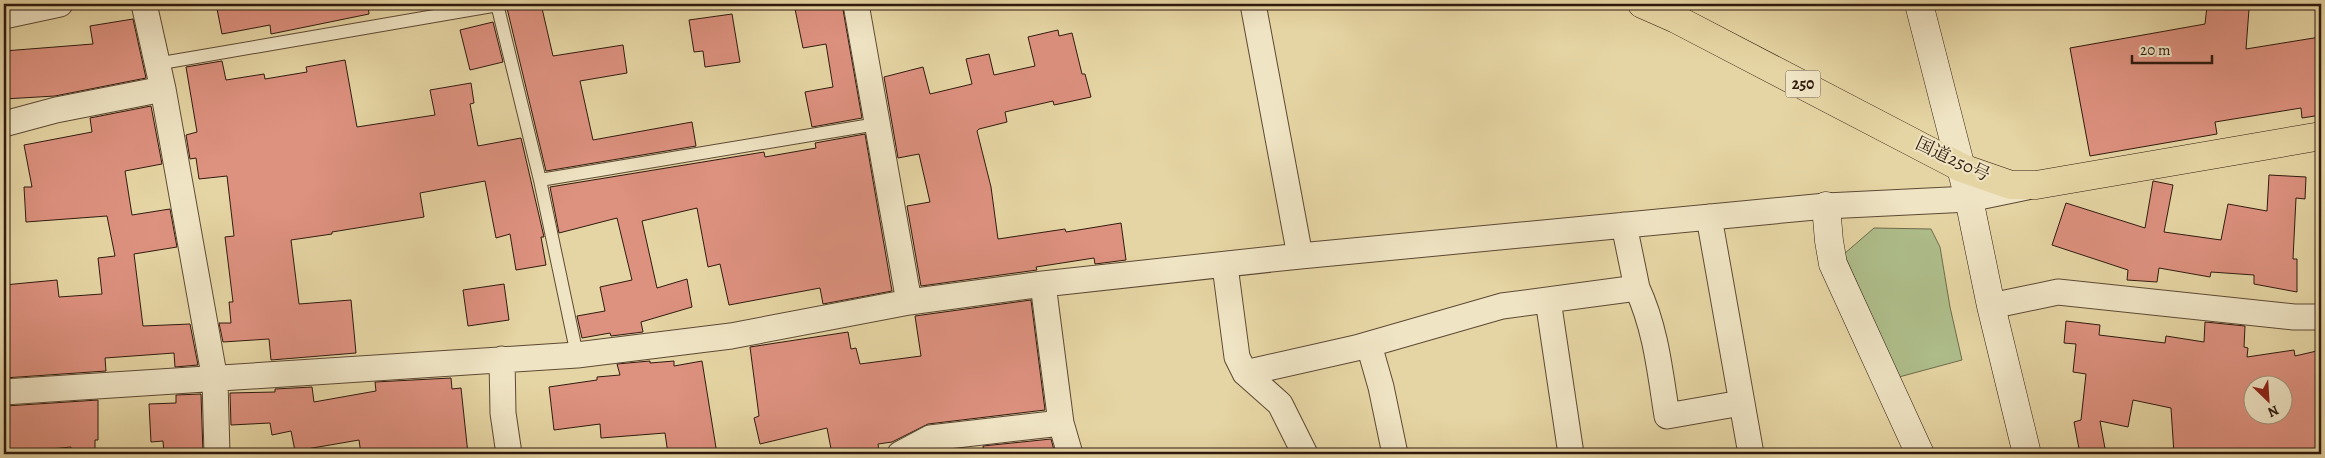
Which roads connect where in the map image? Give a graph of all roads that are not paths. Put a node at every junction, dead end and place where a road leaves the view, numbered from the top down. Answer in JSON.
{"nodes":[{"id":1,"x":60,"y":4,"type":"edge"},
{"id":2,"x":144,"y":4,"type":"edge"},
{"id":3,"x":498,"y":4,"type":"edge"},
{"id":4,"x":856,"y":4,"type":"edge"},
{"id":5,"x":1253,"y":4,"type":"edge"},
{"id":6,"x":1642,"y":4,"type":"edge"},
{"id":7,"x":1919,"y":4,"type":"edge"},
{"id":8,"x":4,"y":16,"type":"edge"},
{"id":9,"x":156,"y":64,"type":"junction"},
{"id":10,"x":162,"y":89,"type":"junction"},
{"id":11,"x":4,"y":124,"type":"edge"},
{"id":12,"x":877,"y":124,"type":"junction"},
{"id":13,"x":2321,"y":136,"type":"edge"},
{"id":14,"x":1962,"y":168,"type":"junction"},
{"id":15,"x":540,"y":180,"type":"junction"},
{"id":16,"x":2036,"y":185,"type":"junction"},
{"id":17,"x":1969,"y":199,"type":"junction"},
{"id":18,"x":1826,"y":206,"type":"junction"},
{"id":19,"x":1709,"y":217,"type":"junction"},
{"id":20,"x":1624,"y":225,"type":"junction"},
{"id":21,"x":1300,"y":256,"type":"junction"},
{"id":22,"x":1225,"y":266,"type":"junction"},
{"id":23,"x":1044,"y":284,"type":"junction"},
{"id":24,"x":1637,"y":288,"type":"junction"},
{"id":25,"x":1548,"y":300,"type":"junction"},
{"id":26,"x":909,"y":302,"type":"junction"},
{"id":27,"x":1991,"y":306,"type":"junction"},
{"id":28,"x":2321,"y":317,"type":"edge"},
{"id":29,"x":1369,"y":345,"type":"junction"},
{"id":30,"x":576,"y":355,"type":"junction"},
{"id":31,"x":502,"y":359,"type":"junction"},
{"id":32,"x":1245,"y":373,"type":"junction"},
{"id":33,"x":214,"y":380,"type":"junction"},
{"id":34,"x":4,"y":392,"type":"edge"},
{"id":35,"x":1741,"y":403,"type":"junction"},
{"id":36,"x":1061,"y":423,"type":"junction"},
{"id":37,"x":217,"y":454,"type":"edge"},
{"id":38,"x":509,"y":454,"type":"edge"},
{"id":39,"x":900,"y":454,"type":"edge"},
{"id":40,"x":1070,"y":454,"type":"edge"},
{"id":41,"x":1305,"y":454,"type":"edge"},
{"id":42,"x":1395,"y":454,"type":"edge"},
{"id":43,"x":1571,"y":454,"type":"edge"},
{"id":44,"x":1751,"y":454,"type":"edge"},
{"id":45,"x":1920,"y":454,"type":"edge"},
{"id":46,"x":2027,"y":454,"type":"edge"}],
"edges":[{"from":1,"to":8,"type":"street"},
{"from":2,"to":9,"type":"street"},
{"from":3,"to":9,"type":"lane"},
{"from":3,"to":15,"type":"lane"},
{"from":4,"to":12,"type":"street"},
{"from":5,"to":21,"type":"street"},
{"from":6,"to":14,"type":"highway","name":"国道250号","number":"250"},
{"from":7,"to":14,"type":"street"},
{"from":9,"to":10,"type":"street"},
{"from":10,"to":11,"type":"street"},
{"from":10,"to":33,"type":"street"},
{"from":12,"to":15,"type":"lane"},
{"from":12,"to":26,"type":"street"},
{"from":13,"to":16,"type":"highway","name":"国道250号","number":"250"},
{"from":14,"to":16,"type":"highway","name":"国道250号","number":"250"},
{"from":14,"to":17,"type":"street"},
{"from":15,"to":30,"type":"lane"},
{"from":16,"to":17,"type":"street"},
{"from":17,"to":18,"type":"street"},
{"from":17,"to":27,"type":"street"},
{"from":18,"to":19,"type":"street"},
{"from":18,"to":45,"type":"street"},
{"from":19,"to":20,"type":"street"},
{"from":19,"to":35,"type":"street"},
{"from":20,"to":21,"type":"street"},
{"from":20,"to":24,"type":"street"},
{"from":21,"to":22,"type":"street"},
{"from":22,"to":23,"type":"street"},
{"from":22,"to":32,"type":"street"},
{"from":23,"to":26,"type":"street"},
{"from":23,"to":36,"type":"street"},
{"from":24,"to":25,"type":"street"},
{"from":24,"to":35,"type":"street"},
{"from":25,"to":29,"type":"street"},
{"from":25,"to":43,"type":"street"},
{"from":26,"to":30,"type":"street"},
{"from":27,"to":28,"type":"street"},
{"from":27,"to":46,"type":"street"},
{"from":29,"to":32,"type":"street"},
{"from":29,"to":42,"type":"street"},
{"from":30,"to":31,"type":"street"},
{"from":31,"to":33,"type":"street"},
{"from":31,"to":38,"type":"street"},
{"from":32,"to":41,"type":"street"},
{"from":33,"to":34,"type":"street"},
{"from":33,"to":37,"type":"street"},
{"from":35,"to":44,"type":"street"},
{"from":36,"to":39,"type":"street"},
{"from":36,"to":40,"type":"street"}]}
